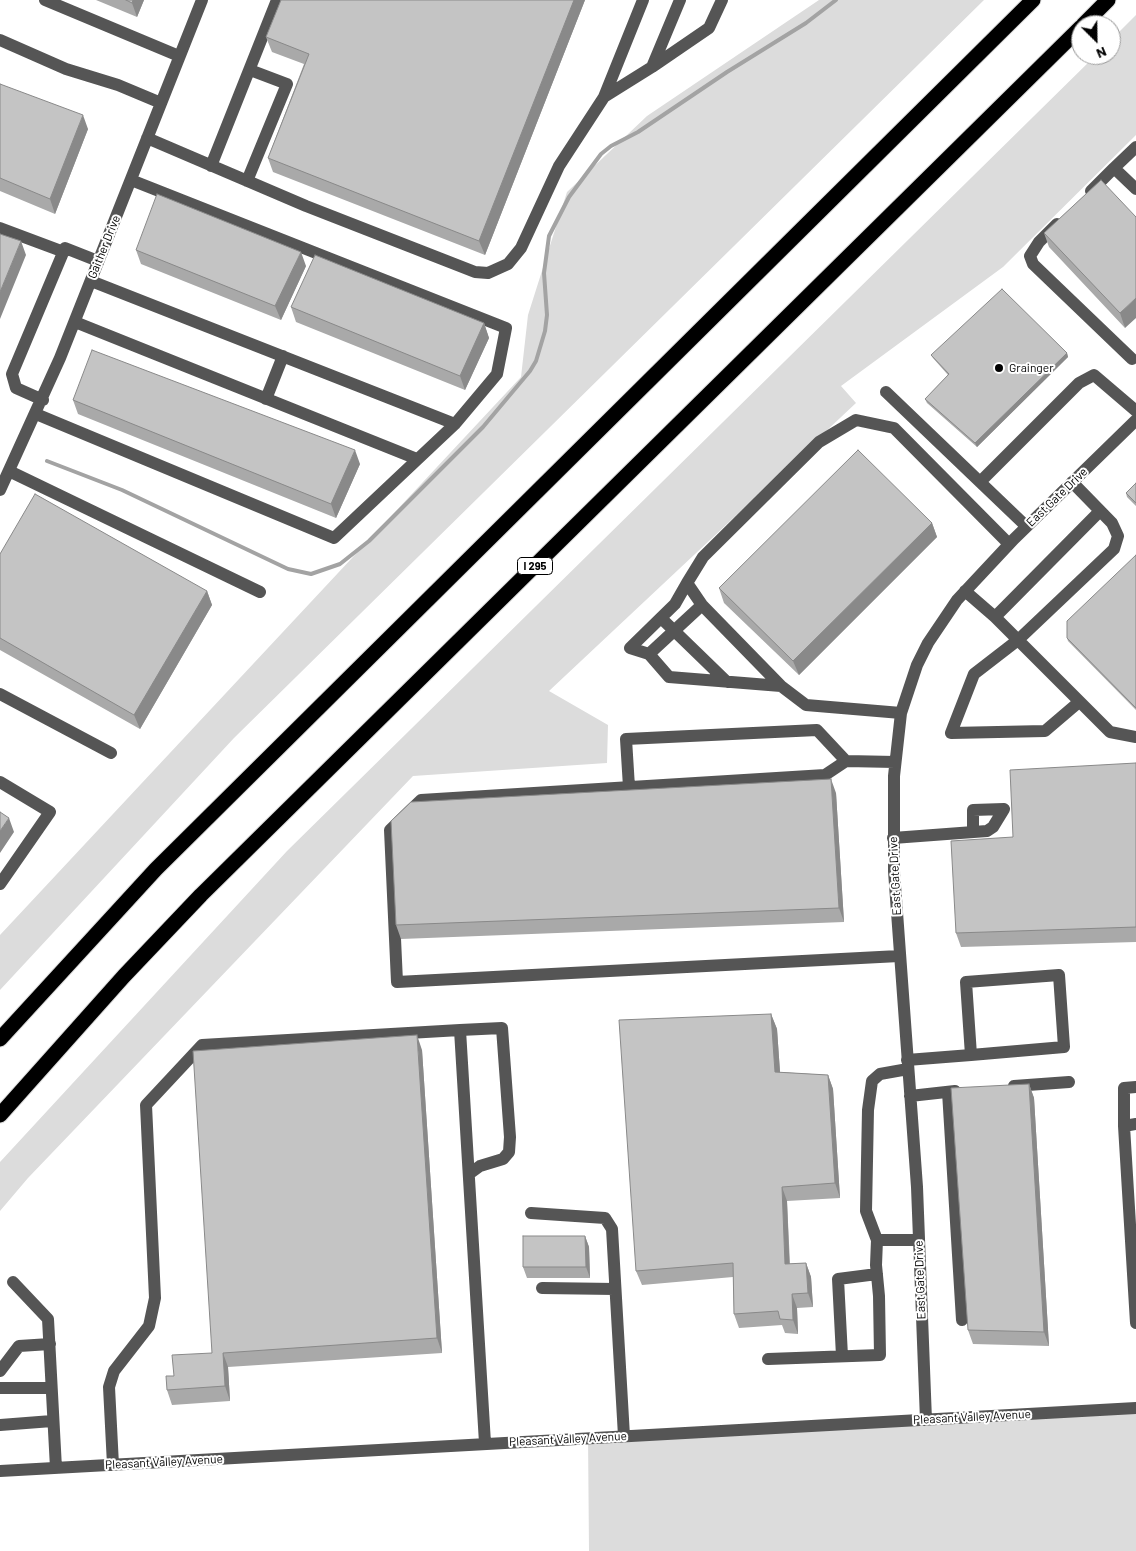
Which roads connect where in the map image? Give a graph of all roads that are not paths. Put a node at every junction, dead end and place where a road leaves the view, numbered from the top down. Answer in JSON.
{"nodes":[{"id":1,"x":45,"y":0,"type":"edge"},
{"id":2,"x":202,"y":0,"type":"edge"},
{"id":3,"x":277,"y":0,"type":"edge"},
{"id":4,"x":642,"y":0,"type":"edge"},
{"id":5,"x":680,"y":0,"type":"edge"},
{"id":6,"x":722,"y":0,"type":"edge"},
{"id":7,"x":1033,"y":0,"type":"edge"},
{"id":8,"x":1108,"y":0,"type":"edge"},
{"id":9,"x":1093,"y":15,"type":"edge"},
{"id":10,"x":1071,"y":37,"type":"edge"},
{"id":11,"x":0,"y":40,"type":"edge"},
{"id":12,"x":179,"y":56,"type":"junction"},
{"id":13,"x":652,"y":67,"type":"junction"},
{"id":14,"x":250,"y":70,"type":"junction"},
{"id":15,"x":604,"y":97,"type":"junction"},
{"id":16,"x":161,"y":103,"type":"junction"},
{"id":17,"x":147,"y":138,"type":"junction"},
{"id":18,"x":1136,"y":147,"type":"edge"},
{"id":19,"x":211,"y":166,"type":"junction"},
{"id":20,"x":1114,"y":168,"type":"junction"},
{"id":21,"x":131,"y":180,"type":"junction"},
{"id":22,"x":246,"y":181,"type":"junction"},
{"id":23,"x":1136,"y":189,"type":"edge"},
{"id":24,"x":1080,"y":202,"type":"edge"},
{"id":25,"x":1066,"y":215,"type":"edge"},
{"id":26,"x":0,"y":228,"type":"edge"},
{"id":27,"x":64,"y":252,"type":"junction"},
{"id":28,"x":98,"y":261,"type":"junction"},
{"id":29,"x":91,"y":281,"type":"junction"},
{"id":30,"x":75,"y":322,"type":"junction"},
{"id":31,"x":283,"y":356,"type":"junction"},
{"id":32,"x":1135,"y":359,"type":"edge"},
{"id":33,"x":886,"y":392,"type":"dead end"},
{"id":34,"x":266,"y":399,"type":"junction"},
{"id":35,"x":43,"y":400,"type":"junction"},
{"id":36,"x":1136,"y":411,"type":"edge"},
{"id":37,"x":36,"y":414,"type":"junction"},
{"id":38,"x":1136,"y":420,"type":"edge"},
{"id":39,"x":455,"y":424,"type":"junction"},
{"id":40,"x":417,"y":459,"type":"junction"},
{"id":41,"x":7,"y":467,"type":"edge"},
{"id":42,"x":980,"y":482,"type":"junction"},
{"id":43,"x":1072,"y":482,"type":"junction"},
{"id":44,"x":0,"y":490,"type":"edge"},
{"id":45,"x":1100,"y":511,"type":"junction"},
{"id":46,"x":1026,"y":526,"type":"junction"},
{"id":47,"x":1009,"y":544,"type":"junction"},
{"id":48,"x":687,"y":583,"type":"junction"},
{"id":49,"x":965,"y":591,"type":"junction"},
{"id":50,"x":260,"y":592,"type":"dead end"},
{"id":51,"x":702,"y":605,"type":"junction"},
{"id":52,"x":995,"y":617,"type":"junction"},
{"id":53,"x":661,"y":618,"type":"junction"},
{"id":54,"x":674,"y":631,"type":"junction"},
{"id":55,"x":1018,"y":640,"type":"junction"},
{"id":56,"x":649,"y":654,"type":"junction"},
{"id":57,"x":727,"y":682,"type":"junction"},
{"id":58,"x":781,"y":686,"type":"junction"},
{"id":59,"x":0,"y":694,"type":"edge"},
{"id":60,"x":1079,"y":702,"type":"junction"},
{"id":61,"x":901,"y":713,"type":"junction"},
{"id":62,"x":1136,"y":737,"type":"edge"},
{"id":63,"x":111,"y":753,"type":"dead end"},
{"id":64,"x":846,"y":761,"type":"junction"},
{"id":65,"x":894,"y":762,"type":"junction"},
{"id":66,"x":0,"y":782,"type":"edge"},
{"id":67,"x":629,"y":787,"type":"junction"},
{"id":68,"x":974,"y":832,"type":"dead end"},
{"id":69,"x":893,"y":838,"type":"junction"},
{"id":70,"x":0,"y":884,"type":"edge"},
{"id":71,"x":899,"y":956,"type":"junction"},
{"id":72,"x":460,"y":1030,"type":"junction"},
{"id":73,"x":0,"y":1039,"type":"edge"},
{"id":74,"x":971,"y":1055,"type":"junction"},
{"id":75,"x":907,"y":1065,"type":"junction"},
{"id":76,"x":1069,"y":1082,"type":"dead end"},
{"id":77,"x":1136,"y":1087,"type":"edge"},
{"id":78,"x":997,"y":1088,"type":"edge"},
{"id":79,"x":968,"y":1090,"type":"edge"},
{"id":80,"x":948,"y":1092,"type":"junction"},
{"id":81,"x":910,"y":1096,"type":"junction"},
{"id":82,"x":0,"y":1115,"type":"edge"},
{"id":83,"x":1130,"y":1125,"type":"edge"},
{"id":84,"x":1131,"y":1165,"type":"edge"},
{"id":85,"x":469,"y":1174,"type":"junction"},
{"id":86,"x":1132,"y":1205,"type":"edge"},
{"id":87,"x":531,"y":1213,"type":"dead end"},
{"id":88,"x":877,"y":1240,"type":"junction"},
{"id":89,"x":918,"y":1240,"type":"junction"},
{"id":90,"x":1134,"y":1248,"type":"edge"},
{"id":91,"x":877,"y":1274,"type":"junction"},
{"id":92,"x":13,"y":1282,"type":"dead end"},
{"id":93,"x":542,"y":1288,"type":"dead end"},
{"id":94,"x":615,"y":1289,"type":"junction"},
{"id":95,"x":962,"y":1320,"type":"dead end"},
{"id":96,"x":1136,"y":1322,"type":"edge"},
{"id":97,"x":50,"y":1344,"type":"junction"},
{"id":98,"x":842,"y":1356,"type":"junction"},
{"id":99,"x":768,"y":1359,"type":"dead end"},
{"id":100,"x":0,"y":1371,"type":"edge"},
{"id":101,"x":0,"y":1388,"type":"edge"},
{"id":102,"x":51,"y":1388,"type":"junction"},
{"id":103,"x":1136,"y":1408,"type":"edge"},
{"id":104,"x":926,"y":1420,"type":"junction"},
{"id":105,"x":52,"y":1421,"type":"junction"},
{"id":106,"x":0,"y":1425,"type":"edge"},
{"id":107,"x":624,"y":1436,"type":"junction"},
{"id":108,"x":485,"y":1443,"type":"junction"},
{"id":109,"x":113,"y":1465,"type":"junction"},
{"id":110,"x":56,"y":1468,"type":"junction"},
{"id":111,"x":0,"y":1471,"type":"edge"}],
"edges":[{"from":1,"to":12,"type":"street"},
{"from":2,"to":12,"type":"street","name":"Gaither Drive"},
{"from":3,"to":14,"type":"street"},
{"from":4,"to":15,"type":"street"},
{"from":5,"to":13,"type":"street"},
{"from":6,"to":13,"type":"street"},
{"from":7,"to":73,"type":"highway"},
{"from":8,"to":9,"type":"highway","number":"I 295"},
{"from":10,"to":82,"type":"highway","number":"I 295"},
{"from":11,"to":16,"type":"street"},
{"from":12,"to":16,"type":"street","name":"Gaither Drive"},
{"from":13,"to":15,"type":"street"},
{"from":14,"to":19,"type":"street"},
{"from":14,"to":22,"type":"street"},
{"from":15,"to":22,"type":"street"},
{"from":16,"to":17,"type":"street","name":"Gaither Drive"},
{"from":17,"to":19,"type":"street"},
{"from":17,"to":21,"type":"street","name":"Gaither Drive"},
{"from":18,"to":20,"type":"street"},
{"from":19,"to":22,"type":"street"},
{"from":20,"to":23,"type":"street"},
{"from":20,"to":24,"type":"street"},
{"from":21,"to":28,"type":"street","name":"Gaither Drive"},
{"from":21,"to":39,"type":"street"},
{"from":25,"to":32,"type":"street"},
{"from":26,"to":27,"type":"street"},
{"from":27,"to":28,"type":"street"},
{"from":27,"to":35,"type":"street"},
{"from":28,"to":29,"type":"street","name":"Gaither Drive"},
{"from":29,"to":30,"type":"street","name":"Gaither Drive"},
{"from":29,"to":31,"type":"street"},
{"from":30,"to":34,"type":"street"},
{"from":30,"to":35,"type":"street","name":"Gaither Drive"},
{"from":31,"to":34,"type":"street"},
{"from":31,"to":39,"type":"street"},
{"from":33,"to":42,"type":"street"},
{"from":34,"to":40,"type":"street"},
{"from":35,"to":37,"type":"street","name":"Gaither Drive"},
{"from":36,"to":42,"type":"street"},
{"from":37,"to":40,"type":"street"},
{"from":37,"to":41,"type":"street","name":"Gaither Drive"},
{"from":38,"to":43,"type":"street","name":"East Gate Drive"},
{"from":39,"to":40,"type":"street"},
{"from":41,"to":44,"type":"street","name":"Gaither Drive"},
{"from":41,"to":50,"type":"street"},
{"from":42,"to":46,"type":"street"},
{"from":43,"to":45,"type":"street"},
{"from":43,"to":46,"type":"street","name":"East Gate Drive"},
{"from":45,"to":52,"type":"street"},
{"from":45,"to":55,"type":"street"},
{"from":46,"to":47,"type":"street","name":"East Gate Drive"},
{"from":47,"to":48,"type":"street"},
{"from":47,"to":49,"type":"street","name":"East Gate Drive"},
{"from":48,"to":51,"type":"street"},
{"from":48,"to":53,"type":"street"},
{"from":49,"to":52,"type":"street"},
{"from":49,"to":61,"type":"street","name":"East Gate Drive"},
{"from":51,"to":54,"type":"street"},
{"from":51,"to":58,"type":"street"},
{"from":52,"to":55,"type":"street"},
{"from":53,"to":54,"type":"street"},
{"from":53,"to":56,"type":"street"},
{"from":54,"to":56,"type":"street"},
{"from":54,"to":57,"type":"street"},
{"from":55,"to":60,"type":"street"},
{"from":55,"to":60,"type":"street"},
{"from":56,"to":57,"type":"street"},
{"from":57,"to":58,"type":"street"},
{"from":58,"to":61,"type":"street"},
{"from":59,"to":63,"type":"street"},
{"from":60,"to":62,"type":"street"},
{"from":61,"to":65,"type":"street","name":"East Gate Drive"},
{"from":64,"to":65,"type":"street"},
{"from":64,"to":67,"type":"street"},
{"from":64,"to":67,"type":"street"},
{"from":65,"to":69,"type":"street","name":"East Gate Drive"},
{"from":66,"to":70,"type":"street"},
{"from":67,"to":71,"type":"street"},
{"from":68,"to":69,"type":"street"},
{"from":69,"to":71,"type":"street","name":"East Gate Drive"},
{"from":71,"to":75,"type":"street","name":"East Gate Drive"},
{"from":72,"to":85,"type":"street"},
{"from":72,"to":85,"type":"street"},
{"from":72,"to":109,"type":"street"},
{"from":74,"to":74,"type":"street"},
{"from":74,"to":75,"type":"street"},
{"from":75,"to":81,"type":"street","name":"East Gate Drive"},
{"from":75,"to":88,"type":"street"},
{"from":76,"to":78,"type":"street"},
{"from":77,"to":83,"type":"street"},
{"from":79,"to":80,"type":"street"},
{"from":80,"to":81,"type":"street"},
{"from":80,"to":95,"type":"street"},
{"from":81,"to":89,"type":"street","name":"East Gate Drive"},
{"from":83,"to":84,"type":"street"},
{"from":84,"to":86,"type":"street"},
{"from":85,"to":108,"type":"street"},
{"from":86,"to":90,"type":"street"},
{"from":87,"to":94,"type":"street"},
{"from":88,"to":89,"type":"street"},
{"from":88,"to":91,"type":"street"},
{"from":89,"to":104,"type":"street","name":"East Gate Drive"},
{"from":90,"to":96,"type":"street"},
{"from":91,"to":98,"type":"street"},
{"from":91,"to":98,"type":"street"},
{"from":92,"to":97,"type":"street"},
{"from":93,"to":94,"type":"street"},
{"from":94,"to":107,"type":"street"},
{"from":97,"to":100,"type":"street"},
{"from":97,"to":102,"type":"street"},
{"from":98,"to":99,"type":"street"},
{"from":101,"to":102,"type":"street"},
{"from":102,"to":105,"type":"street"},
{"from":103,"to":104,"type":"street","name":"Pleasant Valley Avenue"},
{"from":104,"to":107,"type":"street","name":"Pleasant Valley Avenue"},
{"from":105,"to":106,"type":"street"},
{"from":105,"to":110,"type":"street"},
{"from":107,"to":108,"type":"street","name":"Pleasant Valley Avenue"},
{"from":108,"to":109,"type":"street","name":"Pleasant Valley Avenue"},
{"from":109,"to":110,"type":"street","name":"Pleasant Valley Avenue"},
{"from":110,"to":111,"type":"street","name":"Pleasant Valley Avenue"}]}
